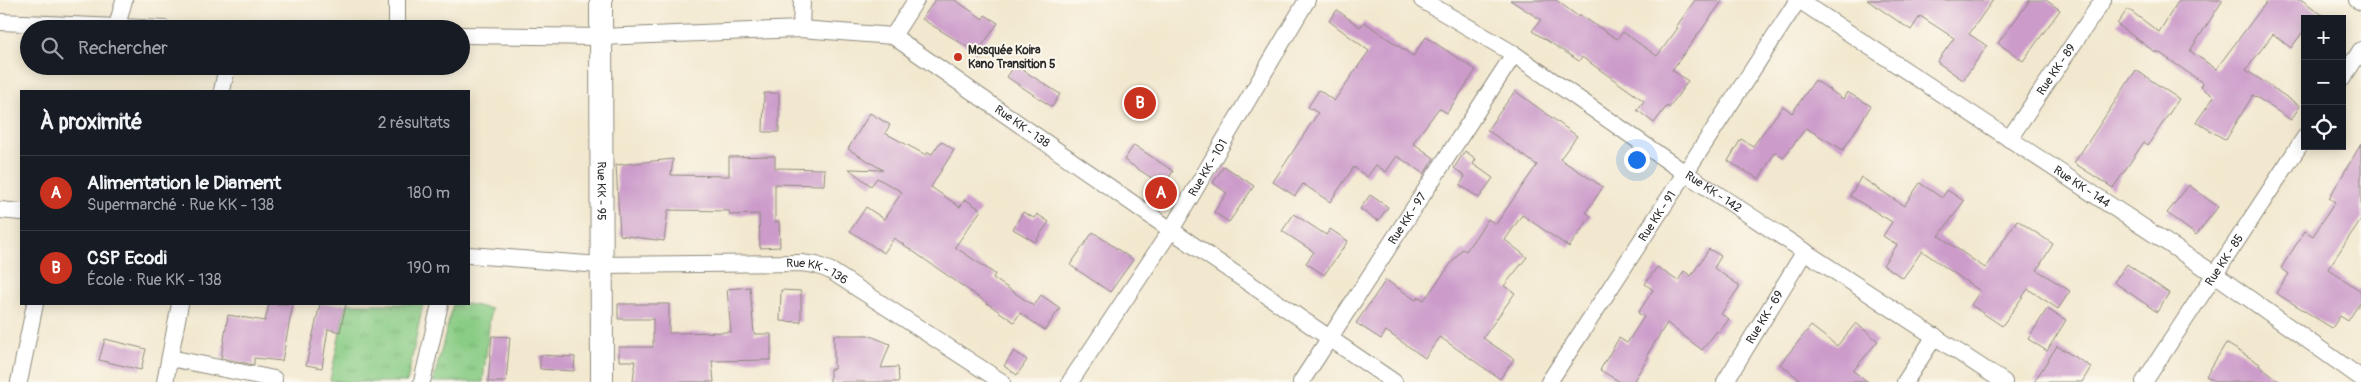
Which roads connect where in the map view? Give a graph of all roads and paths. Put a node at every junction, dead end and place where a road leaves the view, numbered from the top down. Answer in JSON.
{"nodes":[{"id":1,"x":124,"y":0,"type":"edge"},
{"id":2,"x":397,"y":0,"type":"edge"},
{"id":3,"x":600,"y":0,"type":"edge"},
{"id":4,"x":802,"y":0,"type":"edge"},
{"id":5,"x":916,"y":0,"type":"edge"},
{"id":6,"x":1307,"y":0,"type":"edge"},
{"id":7,"x":1422,"y":0,"type":"edge"},
{"id":8,"x":1799,"y":0,"type":"edge"},
{"id":9,"x":2103,"y":0,"type":"edge"},
{"id":10,"x":2357,"y":0,"type":"edge"},
{"id":11,"x":2361,"y":2,"type":"edge"},
{"id":12,"x":119,"y":20,"type":"edge"},
{"id":13,"x":397,"y":20,"type":"edge"},
{"id":14,"x":0,"y":22,"type":"edge"},
{"id":15,"x":20,"y":23,"type":"edge"},
{"id":16,"x":801,"y":29,"type":"junction"},
{"id":17,"x":470,"y":35,"type":"edge"},
{"id":18,"x":893,"y":36,"type":"junction"},
{"id":19,"x":600,"y":37,"type":"junction"},
{"id":20,"x":2361,"y":50,"type":"edge"},
{"id":21,"x":1514,"y":54,"type":"junction"},
{"id":22,"x":2346,"y":73,"type":"edge"},
{"id":23,"x":225,"y":75,"type":"edge"},
{"id":24,"x":222,"y":90,"type":"edge"},
{"id":25,"x":2009,"y":139,"type":"junction"},
{"id":26,"x":2301,"y":143,"type":"edge"},
{"id":27,"x":1685,"y":173,"type":"junction"},
{"id":28,"x":0,"y":210,"type":"edge"},
{"id":29,"x":20,"y":212,"type":"edge"},
{"id":30,"x":1171,"y":230,"type":"junction"},
{"id":31,"x":1805,"y":252,"type":"junction"},
{"id":32,"x":470,"y":255,"type":"edge"},
{"id":33,"x":600,"y":265,"type":"junction"},
{"id":34,"x":2216,"y":275,"type":"junction"},
{"id":35,"x":35,"y":305,"type":"edge"},
{"id":36,"x":180,"y":305,"type":"edge"},
{"id":37,"x":440,"y":305,"type":"edge"},
{"id":38,"x":1935,"y":336,"type":"junction"},
{"id":39,"x":1330,"y":338,"type":"junction"},
{"id":40,"x":170,"y":358,"type":"junction"},
{"id":41,"x":2361,"y":378,"type":"edge"},
{"id":42,"x":19,"y":382,"type":"edge"},
{"id":43,"x":165,"y":382,"type":"edge"},
{"id":44,"x":273,"y":382,"type":"edge"},
{"id":45,"x":422,"y":382,"type":"edge"},
{"id":46,"x":602,"y":382,"type":"edge"},
{"id":47,"x":1002,"y":382,"type":"edge"},
{"id":48,"x":1070,"y":382,"type":"edge"},
{"id":49,"x":1301,"y":382,"type":"edge"},
{"id":50,"x":1394,"y":382,"type":"edge"},
{"id":51,"x":1549,"y":382,"type":"edge"},
{"id":52,"x":1724,"y":382,"type":"edge"},
{"id":53,"x":1905,"y":382,"type":"edge"},
{"id":54,"x":2004,"y":382,"type":"edge"},
{"id":55,"x":2144,"y":382,"type":"edge"}],
"edges":[{"from":1,"to":12,"type":"street"},
{"from":2,"to":13,"type":"street"},
{"from":3,"to":19,"type":"street","name":"Rue KK - 95"},
{"from":4,"to":16,"type":"street"},
{"from":5,"to":18,"type":"street"},
{"from":6,"to":30,"type":"street","name":"Rue KK - 101"},
{"from":7,"to":21,"type":"street","name":"Rue KK - 142"},
{"from":8,"to":25,"type":"street","name":"Rue KK - 144"},
{"from":8,"to":27,"type":"street","name":"Rue KK - 91"},
{"from":9,"to":25,"type":"street","name":"Rue KK - 89"},
{"from":10,"to":11,"type":"street"},
{"from":14,"to":15,"type":"street"},
{"from":16,"to":18,"type":"street"},
{"from":16,"to":19,"type":"street"},
{"from":17,"to":19,"type":"street"},
{"from":18,"to":30,"type":"street","name":"Rue KK - 138"},
{"from":19,"to":33,"type":"street","name":"Rue KK - 95"},
{"from":20,"to":22,"type":"street"},
{"from":21,"to":27,"type":"street","name":"Rue KK - 142"},
{"from":21,"to":39,"type":"street","name":"Rue KK - 97"},
{"from":23,"to":24,"type":"street"},
{"from":25,"to":34,"type":"street","name":"Rue KK - 144"},
{"from":26,"to":34,"type":"street","name":"Rue KK - 85"},
{"from":27,"to":31,"type":"street","name":"Rue KK - 142"},
{"from":27,"to":51,"type":"street","name":"Rue KK - 91"},
{"from":28,"to":29,"type":"street"},
{"from":30,"to":39,"type":"street","name":"Rue KK - 138"},
{"from":30,"to":48,"type":"street","name":"Rue KK - 101"},
{"from":31,"to":38,"type":"street","name":"Rue KK - 142"},
{"from":31,"to":52,"type":"street","name":"Rue KK - 69"},
{"from":32,"to":33,"type":"street","name":"Rue KK - 136"},
{"from":33,"to":46,"type":"street","name":"Rue KK - 95"},
{"from":33,"to":47,"type":"street","name":"Rue KK - 136"},
{"from":34,"to":41,"type":"street","name":"Rue KK - 144"},
{"from":34,"to":55,"type":"street","name":"Rue KK - 85"},
{"from":35,"to":42,"type":"street"},
{"from":36,"to":40,"type":"street"},
{"from":37,"to":45,"type":"street"},
{"from":38,"to":53,"type":"street"},
{"from":38,"to":54,"type":"street","name":"Rue KK - 142"},
{"from":39,"to":49,"type":"street","name":"Rue KK - 97"},
{"from":39,"to":50,"type":"street","name":"Rue KK - 138"},
{"from":40,"to":43,"type":"street"},
{"from":40,"to":44,"type":"street"}]}
